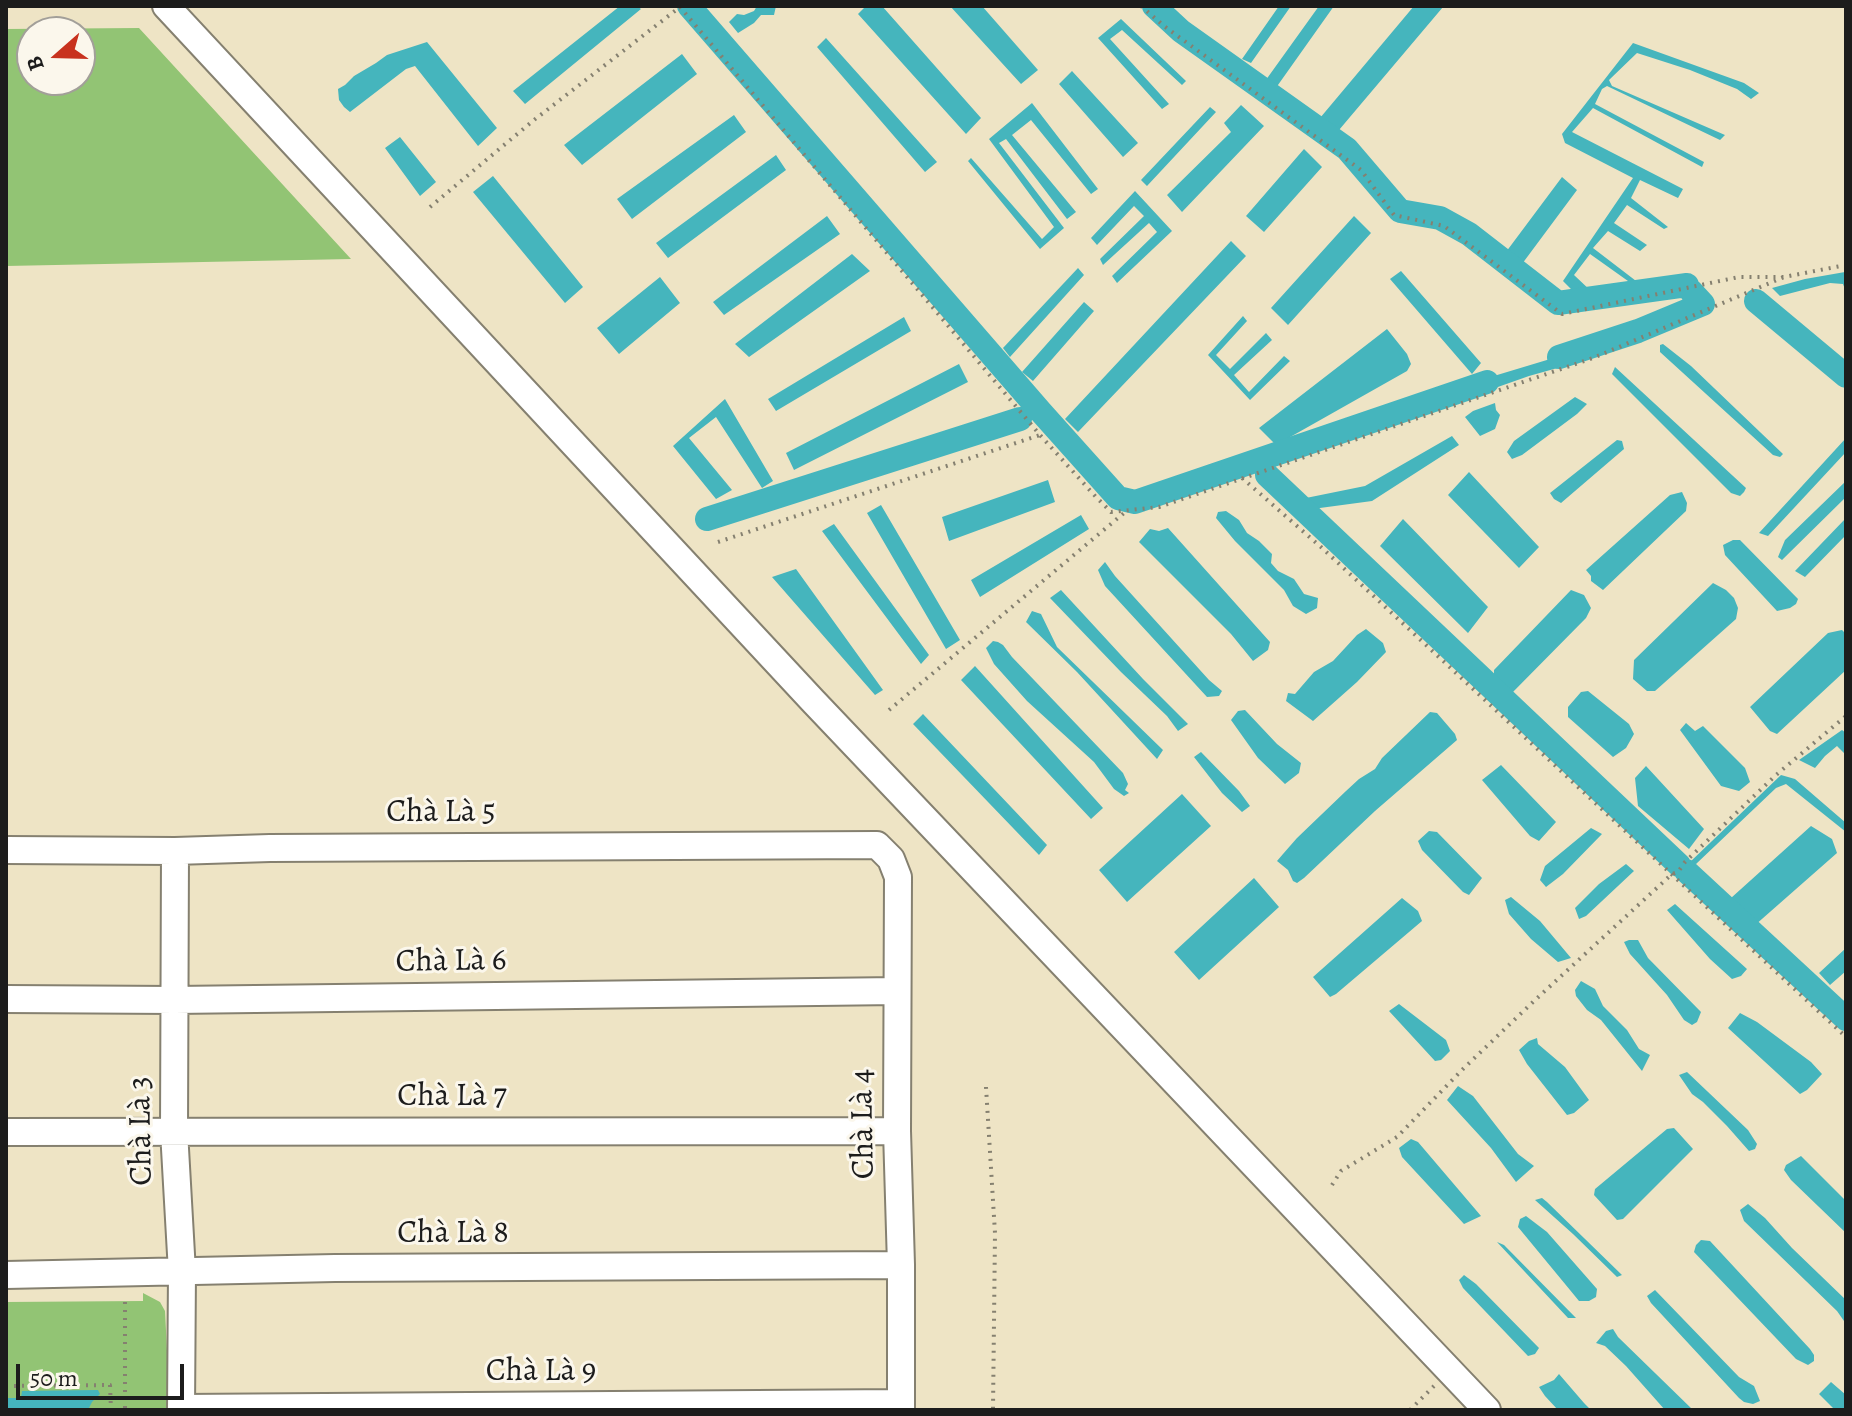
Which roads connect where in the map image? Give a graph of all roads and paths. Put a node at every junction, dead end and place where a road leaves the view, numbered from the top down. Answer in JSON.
{"nodes":[{"id":1,"x":166,"y":6,"type":"edge"},
{"id":2,"x":1141,"y":6,"type":"edge"},
{"id":3,"x":430,"y":207,"type":"dead end"},
{"id":4,"x":1846,"y":265,"type":"edge"},
{"id":5,"x":1784,"y":277,"type":"junction"},
{"id":6,"x":1040,"y":435,"type":"junction"},
{"id":7,"x":1242,"y":478,"type":"junction"},
{"id":8,"x":1126,"y":511,"type":"junction"},
{"id":9,"x":718,"y":542,"type":"dead end"},
{"id":10,"x":889,"y":710,"type":"dead end"},
{"id":11,"x":1846,"y":716,"type":"edge"},
{"id":12,"x":877,"y":845,"type":"joint"},
{"id":13,"x":6,"y":850,"type":"edge"},
{"id":14,"x":175,"y":851,"type":"junction"},
{"id":15,"x":1672,"y":874,"type":"junction"},
{"id":16,"x":897,"y":991,"type":"junction"},
{"id":17,"x":6,"y":999,"type":"edge"},
{"id":18,"x":175,"y":1000,"type":"junction"},
{"id":19,"x":1846,"y":1037,"type":"edge"},
{"id":20,"x":986,"y":1087,"type":"dead end"},
{"id":21,"x":174,"y":1131,"type":"junction"},
{"id":22,"x":897,"y":1131,"type":"junction"},
{"id":23,"x":6,"y":1132,"type":"edge"},
{"id":24,"x":1332,"y":1185,"type":"dead end"},
{"id":25,"x":901,"y":1265,"type":"junction"},
{"id":26,"x":182,"y":1272,"type":"junction"},
{"id":27,"x":6,"y":1275,"type":"edge"},
{"id":28,"x":125,"y":1302,"type":"dead end"},
{"id":29,"x":1450,"y":1371,"type":"junction"},
{"id":30,"x":6,"y":1386,"type":"edge"},
{"id":31,"x":901,"y":1407,"type":"edge"},
{"id":32,"x":181,"y":1409,"type":"edge"},
{"id":33,"x":111,"y":1410,"type":"edge"},
{"id":34,"x":125,"y":1410,"type":"edge"},
{"id":35,"x":993,"y":1410,"type":"edge"},
{"id":36,"x":1410,"y":1410,"type":"edge"},
{"id":37,"x":1487,"y":1410,"type":"edge"}],
"edges":[{"from":1,"to":29,"type":"street"},
{"from":2,"to":5,"type":"path"},
{"from":3,"to":6,"type":"path"},
{"from":4,"to":5,"type":"path"},
{"from":5,"to":7,"type":"path"},
{"from":6,"to":8,"type":"path"},
{"from":6,"to":9,"type":"path"},
{"from":7,"to":8,"type":"path"},
{"from":7,"to":15,"type":"path"},
{"from":8,"to":10,"type":"path"},
{"from":11,"to":15,"type":"path"},
{"from":12,"to":14,"type":"street","name":"Chà Là 5"},
{"from":12,"to":16,"type":"street","name":"Chà Là 4"},
{"from":13,"to":14,"type":"street","name":"Chà Là 5"},
{"from":14,"to":18,"type":"street","name":"Chà Là 3"},
{"from":15,"to":19,"type":"path"},
{"from":15,"to":24,"type":"path"},
{"from":16,"to":18,"type":"street","name":"Chà Là 6"},
{"from":16,"to":22,"type":"street","name":"Chà Là 4"},
{"from":17,"to":18,"type":"street","name":"Chà Là 6"},
{"from":18,"to":21,"type":"street","name":"Chà Là 3"},
{"from":20,"to":35,"type":"path"},
{"from":21,"to":22,"type":"street","name":"Chà Là 7"},
{"from":21,"to":23,"type":"street","name":"Chà Là 7"},
{"from":21,"to":26,"type":"street","name":"Chà Là 3"},
{"from":22,"to":25,"type":"street","name":"Chà Là 4"},
{"from":25,"to":26,"type":"street","name":"Chà Là 8"},
{"from":25,"to":31,"type":"street","name":"Chà Là 4"},
{"from":26,"to":27,"type":"street","name":"Chà Là 8"},
{"from":26,"to":32,"type":"street","name":"Chà Là 3"},
{"from":28,"to":34,"type":"path"},
{"from":29,"to":36,"type":"path"},
{"from":29,"to":37,"type":"street"},
{"from":30,"to":33,"type":"path"},
{"from":31,"to":32,"type":"street","name":"Chà Là 9"}]}
